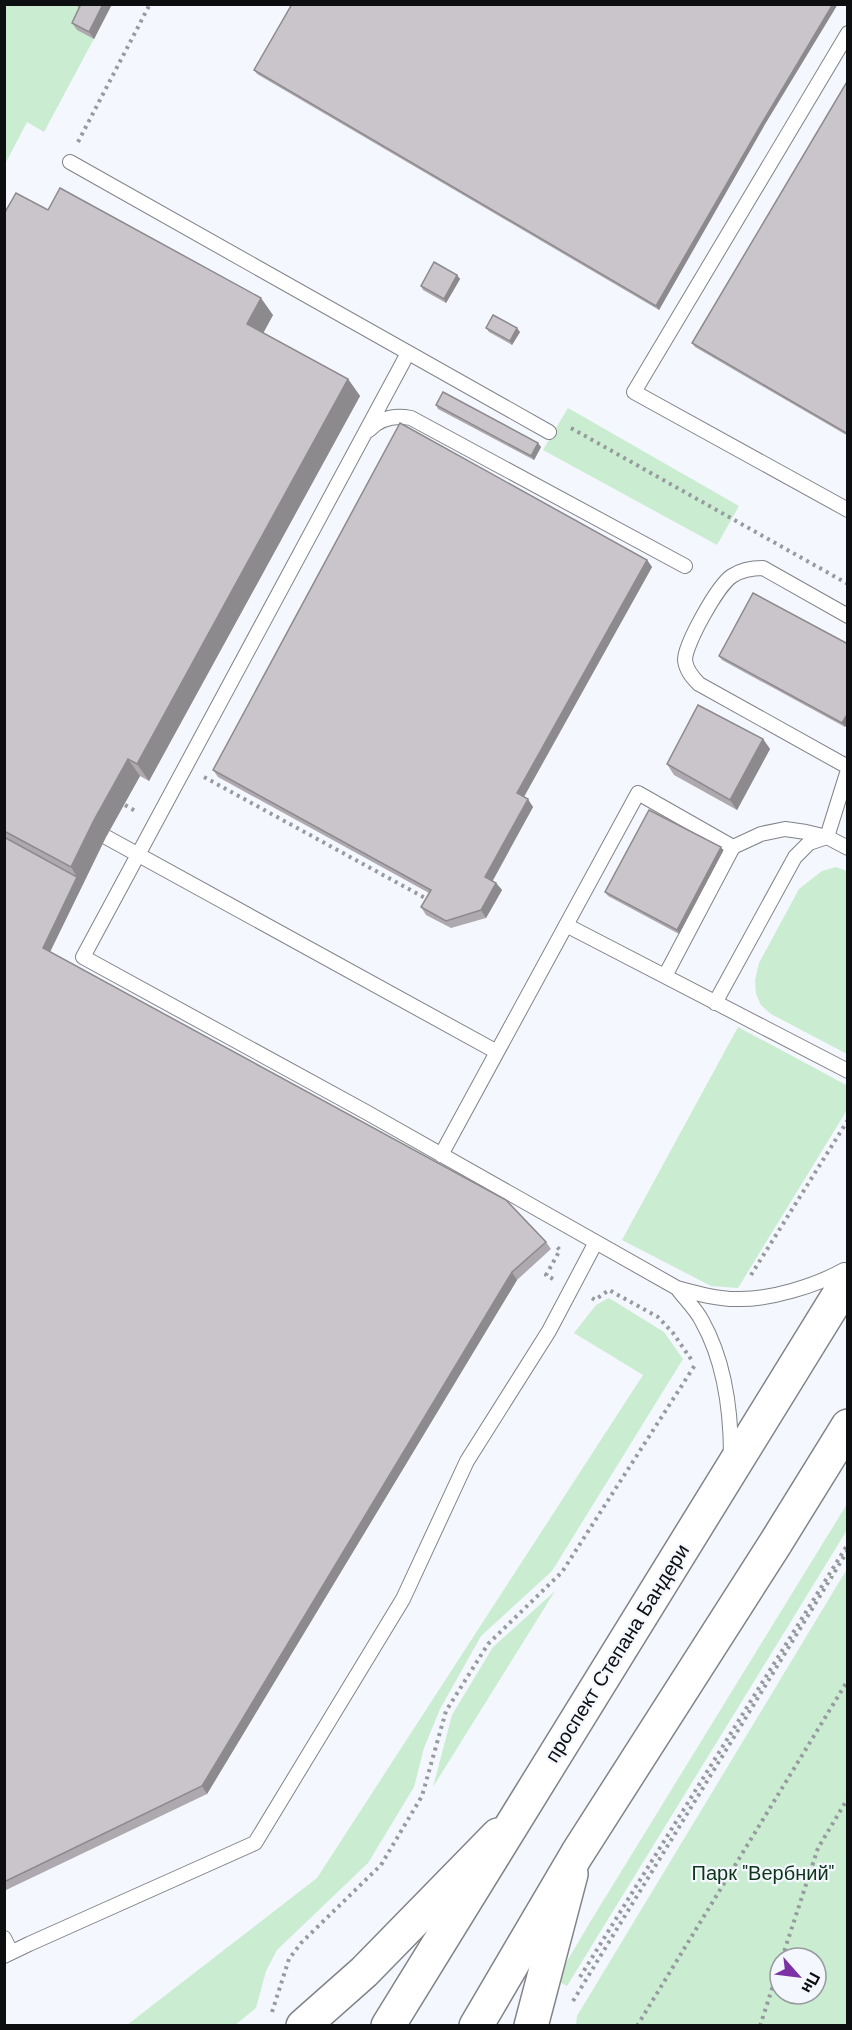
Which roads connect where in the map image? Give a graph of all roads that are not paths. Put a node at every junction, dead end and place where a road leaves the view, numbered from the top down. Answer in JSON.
{"nodes":[{"id":1,"x":848,"y":33,"type":"edge"},
{"id":2,"x":72,"y":155,"type":"road end"},
{"id":3,"x":408,"y":353,"type":"junction"},
{"id":4,"x":549,"y":432,"type":"dead end"},
{"id":5,"x":363,"y":437,"type":"junction"},
{"id":6,"x":848,"y":510,"type":"edge"},
{"id":7,"x":685,"y":566,"type":"dead end"},
{"id":8,"x":848,"y":616,"type":"edge"},
{"id":9,"x":848,"y":768,"type":"edge"},
{"id":10,"x":106,"y":837,"type":"edge"},
{"id":11,"x":826,"y":837,"type":"junction"},
{"id":12,"x":733,"y":847,"type":"junction"},
{"id":13,"x":848,"y":848,"type":"edge"},
{"id":14,"x":139,"y":855,"type":"junction"},
{"id":15,"x":566,"y":925,"type":"junction"},
{"id":16,"x":664,"y":976,"type":"junction"},
{"id":17,"x":715,"y":1003,"type":"junction"},
{"id":18,"x":497,"y":1052,"type":"junction"},
{"id":19,"x":848,"y":1071,"type":"edge"},
{"id":20,"x":441,"y":1155,"type":"junction"},
{"id":21,"x":596,"y":1242,"type":"junction"},
{"id":22,"x":848,"y":1268,"type":"edge"},
{"id":23,"x":848,"y":1280,"type":"edge"},
{"id":24,"x":677,"y":1288,"type":"junction"},
{"id":25,"x":848,"y":1426,"type":"edge"},
{"id":26,"x":730,"y":1469,"type":"junction"},
{"id":27,"x":518,"y":1814,"type":"junction"},
{"id":28,"x":577,"y":1854,"type":"junction"},
{"id":29,"x":4,"y":1938,"type":"edge"},
{"id":30,"x":8,"y":1954,"type":"edge"},
{"id":31,"x":303,"y":2025,"type":"edge"},
{"id":32,"x":388,"y":2025,"type":"edge"},
{"id":33,"x":476,"y":2025,"type":"edge"},
{"id":34,"x":531,"y":2025,"type":"edge"}],
"edges":[{"from":1,"to":6,"type":"lane"},
{"from":2,"to":3,"type":"lane"},
{"from":3,"to":4,"type":"lane"},
{"from":3,"to":5,"type":"lane"},
{"from":5,"to":7,"type":"lane"},
{"from":5,"to":14,"type":"lane"},
{"from":8,"to":9,"type":"lane"},
{"from":9,"to":11,"type":"lane"},
{"from":10,"to":14,"type":"lane"},
{"from":11,"to":12,"type":"lane"},
{"from":11,"to":13,"type":"lane"},
{"from":11,"to":17,"type":"lane"},
{"from":12,"to":15,"type":"lane"},
{"from":12,"to":16,"type":"lane"},
{"from":14,"to":18,"type":"lane"},
{"from":14,"to":20,"type":"lane"},
{"from":15,"to":16,"type":"lane"},
{"from":15,"to":18,"type":"lane"},
{"from":16,"to":17,"type":"lane"},
{"from":17,"to":19,"type":"lane"},
{"from":18,"to":20,"type":"lane"},
{"from":20,"to":21,"type":"lane"},
{"from":21,"to":24,"type":"lane"},
{"from":21,"to":30,"type":"lane"},
{"from":22,"to":24,"type":"lane"},
{"from":23,"to":26,"type":"main road","name":"проспект Степана Бандери"},
{"from":24,"to":26,"type":"lane"},
{"from":25,"to":28,"type":"main road"},
{"from":26,"to":27,"type":"main road","name":"проспект Степана Бандери"},
{"from":27,"to":31,"type":"main road"},
{"from":27,"to":32,"type":"main road","name":"проспект Степана Бандери"},
{"from":28,"to":33,"type":"main road"},
{"from":28,"to":34,"type":"main road"},
{"from":29,"to":30,"type":"lane"}]}
